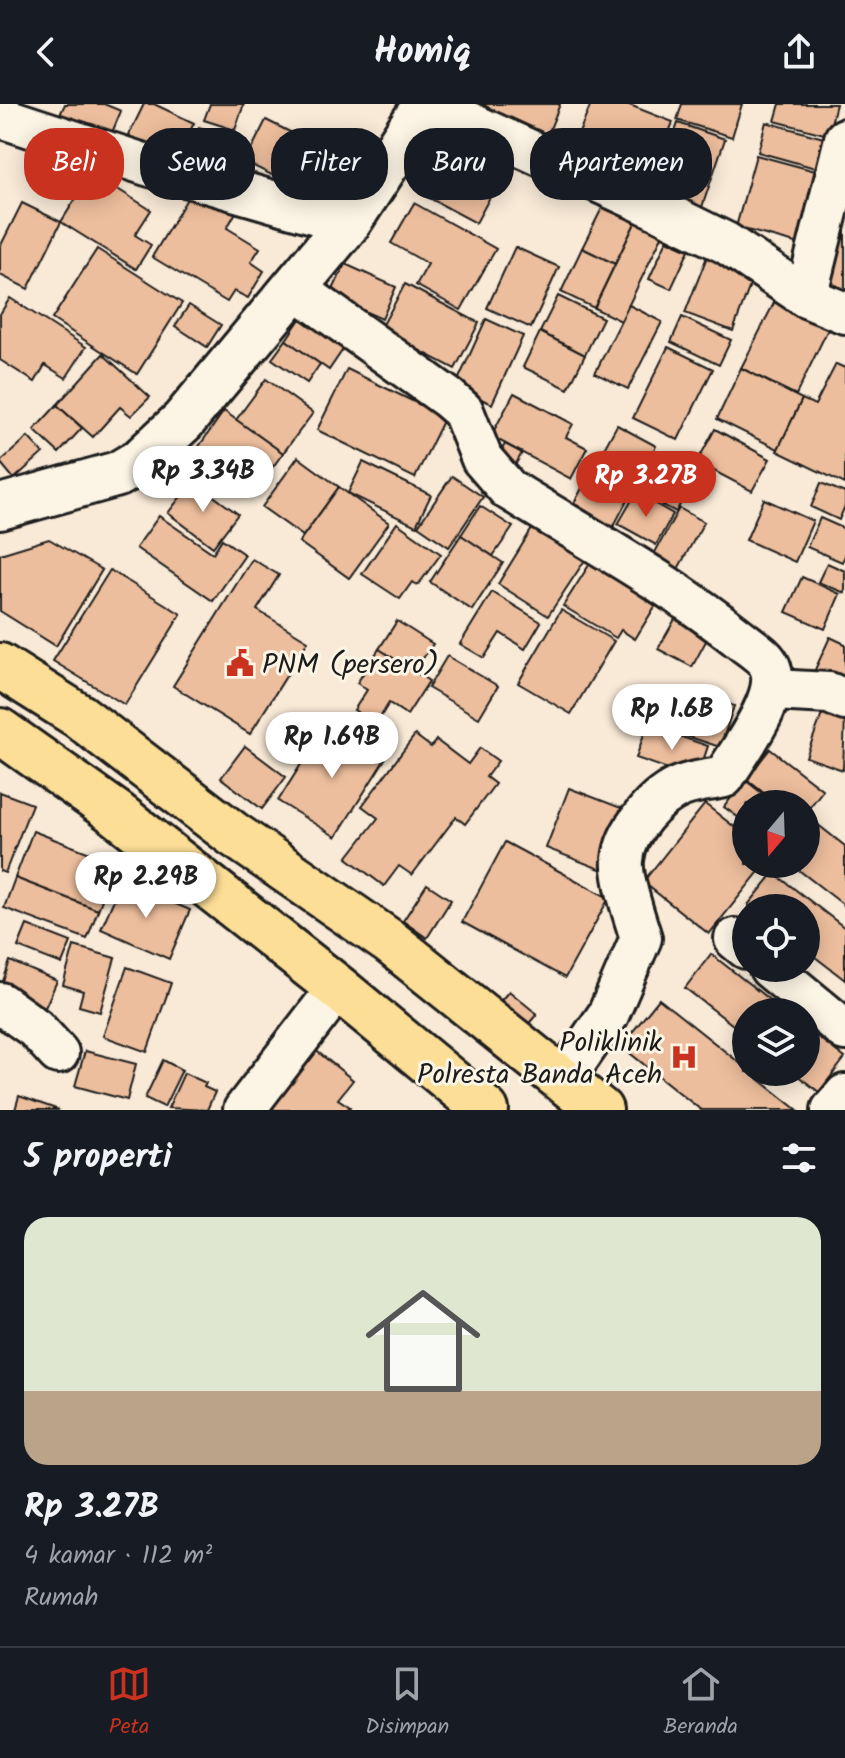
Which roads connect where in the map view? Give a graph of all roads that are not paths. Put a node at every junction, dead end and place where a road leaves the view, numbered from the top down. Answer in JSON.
{"nodes":[{"id":1,"x":427,"y":104,"type":"edge"},
{"id":2,"x":0,"y":117,"type":"edge"},
{"id":3,"x":845,"y":139,"type":"edge"},
{"id":4,"x":348,"y":223,"type":"junction"},
{"id":5,"x":295,"y":288,"type":"junction"},
{"id":6,"x":806,"y":297,"type":"junction"},
{"id":7,"x":845,"y":313,"type":"edge"},
{"id":8,"x":0,"y":507,"type":"edge"},
{"id":9,"x":0,"y":666,"type":"edge"},
{"id":10,"x":773,"y":690,"type":"junction"},
{"id":11,"x":845,"y":700,"type":"edge"},
{"id":12,"x":0,"y":731,"type":"edge"},
{"id":13,"x":787,"y":982,"type":"edge"},
{"id":14,"x":338,"y":988,"type":"junction"},
{"id":15,"x":0,"y":1003,"type":"edge"},
{"id":16,"x":845,"y":1030,"type":"edge"},
{"id":17,"x":58,"y":1053,"type":"dead end"},
{"id":18,"x":564,"y":1079,"type":"junction"},
{"id":19,"x":845,"y":1095,"type":"edge"},
{"id":20,"x":244,"y":1110,"type":"edge"},
{"id":21,"x":486,"y":1110,"type":"edge"},
{"id":22,"x":600,"y":1110,"type":"edge"},
{"id":23,"x":832,"y":1110,"type":"edge"}],
"edges":[{"from":1,"to":4,"type":"street"},
{"from":1,"to":6,"type":"street"},
{"from":2,"to":4,"type":"street"},
{"from":3,"to":6,"type":"street"},
{"from":4,"to":5,"type":"street"},
{"from":5,"to":8,"type":"street"},
{"from":5,"to":10,"type":"street"},
{"from":6,"to":7,"type":"street"},
{"from":9,"to":18,"type":"highway"},
{"from":10,"to":11,"type":"street"},
{"from":10,"to":18,"type":"street"},
{"from":12,"to":14,"type":"highway"},
{"from":13,"to":16,"type":"street"},
{"from":14,"to":20,"type":"street"},
{"from":14,"to":21,"type":"highway"},
{"from":15,"to":17,"type":"street"},
{"from":18,"to":22,"type":"highway"},
{"from":19,"to":23,"type":"street"}]}
